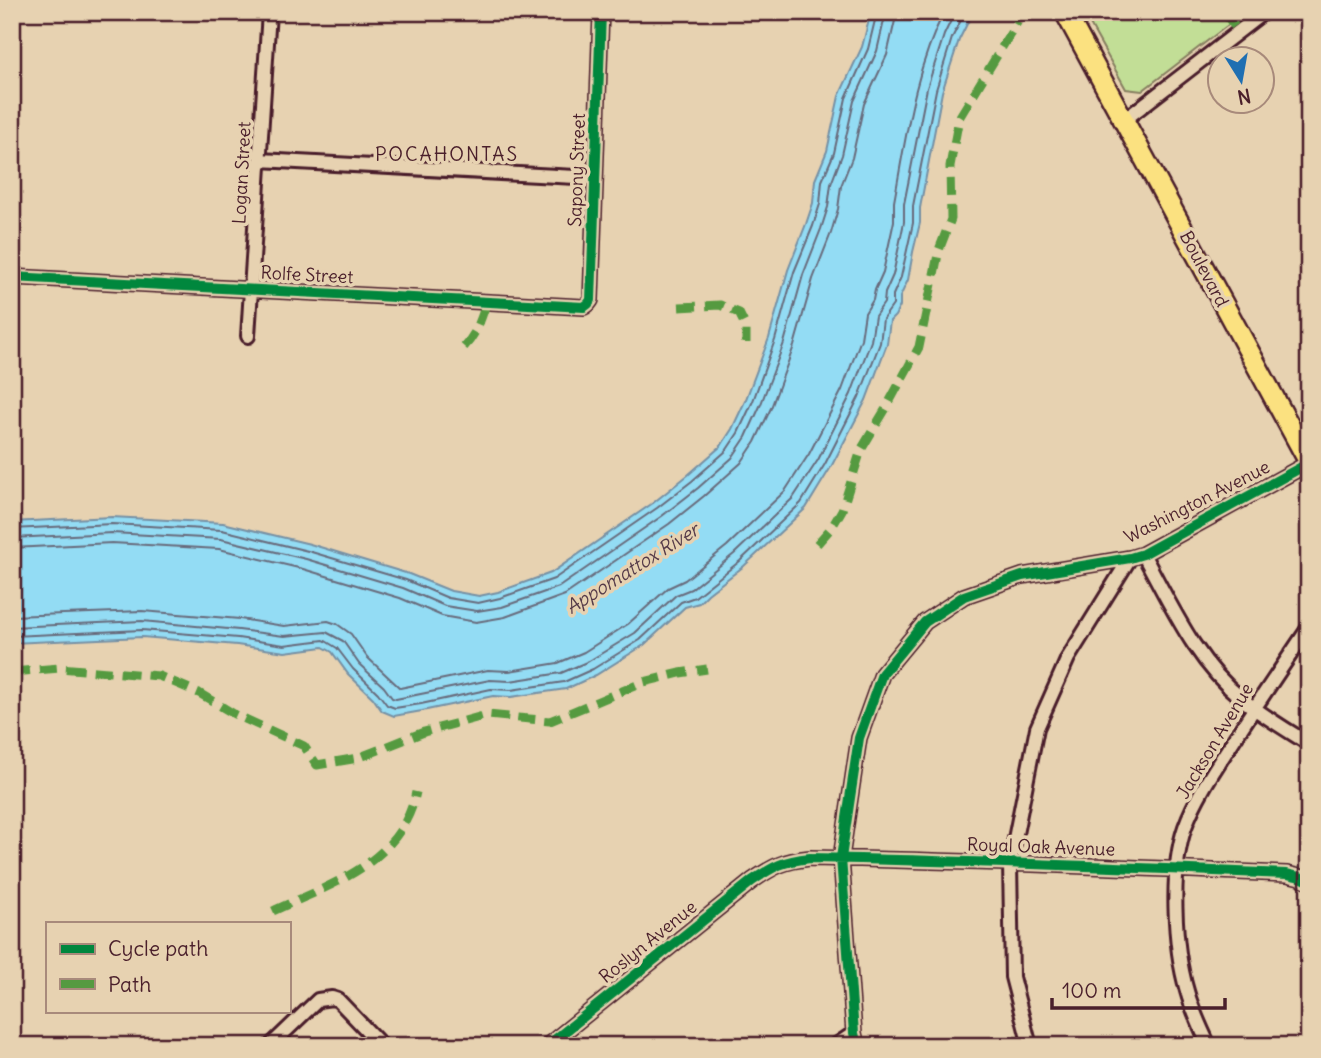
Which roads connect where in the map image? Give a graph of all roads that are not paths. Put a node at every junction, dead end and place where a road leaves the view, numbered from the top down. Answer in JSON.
{"nodes":[{"id":1,"x":269,"y":12,"type":"edge"},
{"id":2,"x":601,"y":12,"type":"edge"},
{"id":3,"x":1065,"y":12,"type":"edge"},
{"id":4,"x":1264,"y":12,"type":"edge"},
{"id":5,"x":1124,"y":121,"type":"junction"},
{"id":6,"x":260,"y":160,"type":"junction"},
{"id":7,"x":594,"y":178,"type":"junction"},
{"id":8,"x":12,"y":277,"type":"edge"},
{"id":9,"x":252,"y":290,"type":"junction"},
{"id":10,"x":565,"y":306,"type":"joint"},
{"id":11,"x":248,"y":336,"type":"dead end"},
{"id":12,"x":1309,"y":462,"type":"edge"},
{"id":13,"x":1137,"y":556,"type":"junction"},
{"id":14,"x":1309,"y":627,"type":"edge"},
{"id":15,"x":1254,"y":708,"type":"junction"},
{"id":16,"x":1309,"y":744,"type":"edge"},
{"id":17,"x":841,"y":858,"type":"junction"},
{"id":18,"x":1010,"y":864,"type":"junction"},
{"id":19,"x":772,"y":867,"type":"joint"},
{"id":20,"x":1176,"y":869,"type":"junction"},
{"id":21,"x":1309,"y":881,"type":"edge"},
{"id":22,"x":855,"y":1039,"type":"edge"},
{"id":23,"x":270,"y":1046,"type":"edge"},
{"id":24,"x":382,"y":1046,"type":"edge"},
{"id":25,"x":547,"y":1046,"type":"edge"},
{"id":26,"x":835,"y":1046,"type":"edge"},
{"id":27,"x":1030,"y":1046,"type":"edge"},
{"id":28,"x":1209,"y":1046,"type":"edge"}],
"edges":[{"from":1,"to":6,"type":"street","name":"Logan Street"},
{"from":2,"to":7,"type":"street","name":"Sapony Street"},
{"from":3,"to":5,"type":"main road","name":"Boulevard"},
{"from":4,"to":5,"type":"street"},
{"from":5,"to":12,"type":"main road","name":"Boulevard"},
{"from":6,"to":7,"type":"street"},
{"from":6,"to":9,"type":"street","name":"Logan Street"},
{"from":7,"to":10,"type":"street","name":"Sapony Street"},
{"from":8,"to":9,"type":"street","name":"Rolfe Street"},
{"from":9,"to":10,"type":"street","name":"Rolfe Street"},
{"from":9,"to":11,"type":"street","name":"Logan Street"},
{"from":12,"to":13,"type":"street","name":"Washington Avenue"},
{"from":13,"to":15,"type":"street"},
{"from":13,"to":17,"type":"street","name":"Washington Avenue"},
{"from":13,"to":18,"type":"street"},
{"from":14,"to":15,"type":"street","name":"Jackson Avenue"},
{"from":15,"to":16,"type":"street"},
{"from":15,"to":20,"type":"street","name":"Jackson Avenue"},
{"from":17,"to":18,"type":"street","name":"Royal Oak Avenue"},
{"from":17,"to":19,"type":"street","name":"Royal Oak Avenue"},
{"from":17,"to":22,"type":"street","name":"Washington Avenue"},
{"from":18,"to":20,"type":"street","name":"Royal Oak Avenue"},
{"from":18,"to":27,"type":"street"},
{"from":19,"to":25,"type":"street","name":"Roslyn Avenue"},
{"from":20,"to":21,"type":"street","name":"Royal Oak Avenue"},
{"from":20,"to":28,"type":"street","name":"Jackson Avenue"},
{"from":22,"to":26,"type":"street"},
{"from":23,"to":24,"type":"street"}]}
